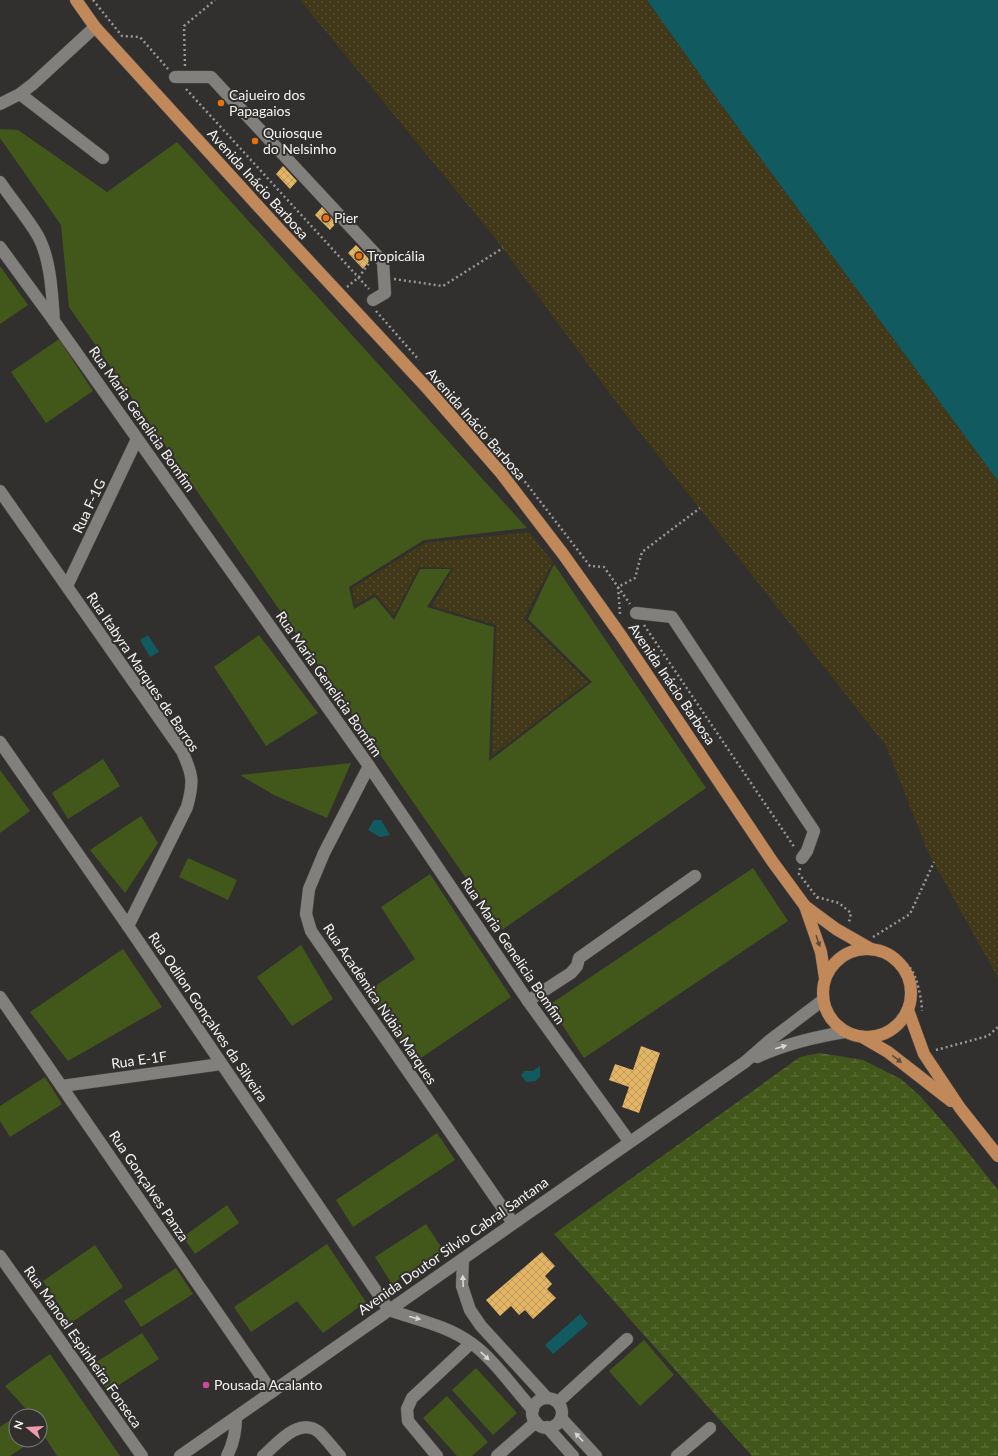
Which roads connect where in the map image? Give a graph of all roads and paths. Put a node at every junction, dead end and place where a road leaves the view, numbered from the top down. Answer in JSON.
{"nodes":[{"id":1,"x":76,"y":0,"type":"edge"},
{"id":2,"x":215,"y":0,"type":"edge"},
{"id":3,"x":94,"y":27,"type":"junction"},
{"id":4,"x":180,"y":77,"type":"joint"},
{"id":5,"x":20,"y":94,"type":"junction"},
{"id":6,"x":0,"y":104,"type":"edge"},
{"id":7,"x":103,"y":158,"type":"dead end"},
{"id":8,"x":0,"y":182,"type":"edge"},
{"id":9,"x":0,"y":247,"type":"edge"},
{"id":10,"x":503,"y":248,"type":"dead end"},
{"id":11,"x":376,"y":255,"type":"junction"},
{"id":12,"x":384,"y":278,"type":"junction"},
{"id":13,"x":340,"y":294,"type":"junction"},
{"id":14,"x":373,"y":300,"type":"dead end"},
{"id":15,"x":54,"y":321,"type":"junction"},
{"id":16,"x":137,"y":439,"type":"junction"},
{"id":17,"x":0,"y":491,"type":"edge"},
{"id":18,"x":700,"y":508,"type":"dead end"},
{"id":19,"x":67,"y":586,"type":"junction"},
{"id":20,"x":636,"y":613,"type":"dead end"},
{"id":21,"x":621,"y":616,"type":"dead end"},
{"id":22,"x":0,"y":742,"type":"edge"},
{"id":23,"x":369,"y":766,"type":"junction"},
{"id":24,"x":802,"y":858,"type":"dead end"},
{"id":25,"x":934,"y":862,"type":"dead end"},
{"id":26,"x":695,"y":876,"type":"dead end"},
{"id":27,"x":821,"y":903,"type":"dead end"},
{"id":28,"x":805,"y":906,"type":"junction"},
{"id":29,"x":843,"y":924,"type":"dead end"},
{"id":30,"x":128,"y":926,"type":"junction"},
{"id":31,"x":871,"y":943,"type":"junction"},
{"id":32,"x":825,"y":978,"type":"junction"},
{"id":33,"x":0,"y":997,"type":"edge"},
{"id":34,"x":823,"y":1000,"type":"junction"},
{"id":35,"x":528,"y":1002,"type":"junction"},
{"id":36,"x":908,"y":1010,"type":"junction"},
{"id":37,"x":998,"y":1027,"type":"edge"},
{"id":38,"x":845,"y":1032,"type":"junction"},
{"id":39,"x":864,"y":1038,"type":"junction"},
{"id":40,"x":930,"y":1052,"type":"dead end"},
{"id":41,"x":745,"y":1062,"type":"junction"},
{"id":42,"x":221,"y":1064,"type":"junction"},
{"id":43,"x":62,"y":1086,"type":"junction"},
{"id":44,"x":960,"y":1108,"type":"junction"},
{"id":45,"x":629,"y":1141,"type":"junction"},
{"id":46,"x":998,"y":1156,"type":"edge"},
{"id":47,"x":512,"y":1223,"type":"junction"},
{"id":48,"x":0,"y":1256,"type":"edge"},
{"id":49,"x":463,"y":1259,"type":"junction"},
{"id":50,"x":389,"y":1310,"type":"junction"},
{"id":51,"x":627,"y":1339,"type":"dead end"},
{"id":52,"x":471,"y":1342,"type":"junction"},
{"id":53,"x":272,"y":1392,"type":"junction"},
{"id":54,"x":552,"y":1400,"type":"junction"},
{"id":55,"x":533,"y":1410,"type":"junction"},
{"id":56,"x":236,"y":1417,"type":"junction"},
{"id":57,"x":561,"y":1418,"type":"junction"},
{"id":58,"x":536,"y":1422,"type":"junction"},
{"id":59,"x":547,"y":1427,"type":"junction"},
{"id":60,"x":710,"y":1428,"type":"dead end"},
{"id":61,"x":188,"y":1454,"type":"edge"},
{"id":62,"x":142,"y":1456,"type":"edge"},
{"id":63,"x":227,"y":1456,"type":"edge"},
{"id":64,"x":264,"y":1456,"type":"edge"},
{"id":65,"x":340,"y":1456,"type":"edge"},
{"id":66,"x":437,"y":1456,"type":"edge"},
{"id":67,"x":497,"y":1456,"type":"edge"},
{"id":68,"x":573,"y":1456,"type":"edge"},
{"id":69,"x":596,"y":1456,"type":"edge"},
{"id":70,"x":677,"y":1456,"type":"edge"}],
"edges":[{"from":1,"to":3,"type":"main road","name":"Avenida Inácio Barbosa"},
{"from":2,"to":4,"type":"path"},
{"from":3,"to":5,"type":"street"},
{"from":3,"to":13,"type":"main road","name":"Avenida Inácio Barbosa"},
{"from":4,"to":11,"type":"street"},
{"from":5,"to":6,"type":"street"},
{"from":5,"to":7,"type":"street"},
{"from":8,"to":15,"type":"street"},
{"from":9,"to":15,"type":"street","name":"Rua Maria Genelicia Bomfim"},
{"from":10,"to":12,"type":"path"},
{"from":11,"to":12,"type":"street"},
{"from":11,"to":13,"type":"path"},
{"from":12,"to":14,"type":"street"},
{"from":13,"to":28,"type":"main road","name":"Avenida Inácio Barbosa"},
{"from":15,"to":16,"type":"street","name":"Rua Maria Genelicia Bomfim"},
{"from":16,"to":19,"type":"street","name":"Rua F-1G"},
{"from":16,"to":23,"type":"street","name":"Rua Maria Genelicia Bomfim"},
{"from":17,"to":19,"type":"street","name":"Rua Itabyra Marques de Barros"},
{"from":18,"to":21,"type":"path"},
{"from":19,"to":30,"type":"street","name":"Rua Itabyra Marques de Barros"},
{"from":20,"to":24,"type":"street"},
{"from":22,"to":30,"type":"street","name":"Rua Odilon Gonçalves da Silveira"},
{"from":23,"to":35,"type":"street","name":"Rua Maria Genelicia Bomfim"},
{"from":23,"to":47,"type":"street","name":"Rua Acadêmica Núbia Marques"},
{"from":25,"to":31,"type":"path"},
{"from":26,"to":35,"type":"street"},
{"from":27,"to":29,"type":"path"},
{"from":28,"to":31,"type":"main road","name":"Avenida Inácio Barbosa"},
{"from":28,"to":32,"type":"main road","name":"Avenida Inácio Barbosa","one_way":true},
{"from":30,"to":42,"type":"street","name":"Rua Odilon Gonçalves da Silveira"},
{"from":31,"to":32,"type":"main road"},
{"from":31,"to":36,"type":"main road"},
{"from":32,"to":34,"type":"main road"},
{"from":33,"to":43,"type":"street","name":"Rua Gonçalves Panza"},
{"from":34,"to":38,"type":"main road"},
{"from":34,"to":41,"type":"street","name":"Avenida Doutor Silvio Cabral Santana"},
{"from":35,"to":45,"type":"street","name":"Rua Maria Genelicia Bomfim"},
{"from":36,"to":39,"type":"main road"},
{"from":36,"to":44,"type":"main road"},
{"from":37,"to":40,"type":"path"},
{"from":38,"to":39,"type":"main road"},
{"from":41,"to":38,"type":"street","name":"Avenida Doutor Silvio Cabral Santana","one_way":true},
{"from":39,"to":44,"type":"main road","one_way":true},
{"from":41,"to":45,"type":"street","name":"Avenida Doutor Silvio Cabral Santana"},
{"from":42,"to":43,"type":"street","name":"Rua E-1F"},
{"from":42,"to":50,"type":"street","name":"Rua Odilon Gonçalves da Silveira"},
{"from":43,"to":53,"type":"street","name":"Rua Gonçalves Panza"},
{"from":44,"to":46,"type":"main road"},
{"from":45,"to":47,"type":"street","name":"Avenida Doutor Silvio Cabral Santana"},
{"from":47,"to":49,"type":"street","name":"Avenida Doutor Silvio Cabral Santana"},
{"from":48,"to":62,"type":"street","name":"Rua Manoel Espinheira Fonseca"},
{"from":49,"to":50,"type":"street","name":"Avenida Doutor Silvio Cabral Santana"},
{"from":54,"to":49,"type":"street","one_way":true},
{"from":50,"to":52,"type":"street","one_way":true},
{"from":50,"to":53,"type":"street","name":"Avenida Doutor Silvio Cabral Santana"},
{"from":51,"to":54,"type":"street"},
{"from":52,"to":55,"type":"street","one_way":true},
{"from":52,"to":66,"type":"street"},
{"from":53,"to":56,"type":"street","name":"Avenida Doutor Silvio Cabral Santana"},
{"from":54,"to":55,"type":"street"},
{"from":54,"to":57,"type":"street"},
{"from":55,"to":58,"type":"street"},
{"from":56,"to":61,"type":"street","name":"Avenida Doutor Silvio Cabral Santana"},
{"from":56,"to":63,"type":"street"},
{"from":57,"to":59,"type":"street"},
{"from":69,"to":57,"type":"street","one_way":true},
{"from":58,"to":59,"type":"street"},
{"from":58,"to":67,"type":"street"},
{"from":59,"to":68,"type":"street"},
{"from":60,"to":70,"type":"street"},
{"from":64,"to":65,"type":"street"}]}
